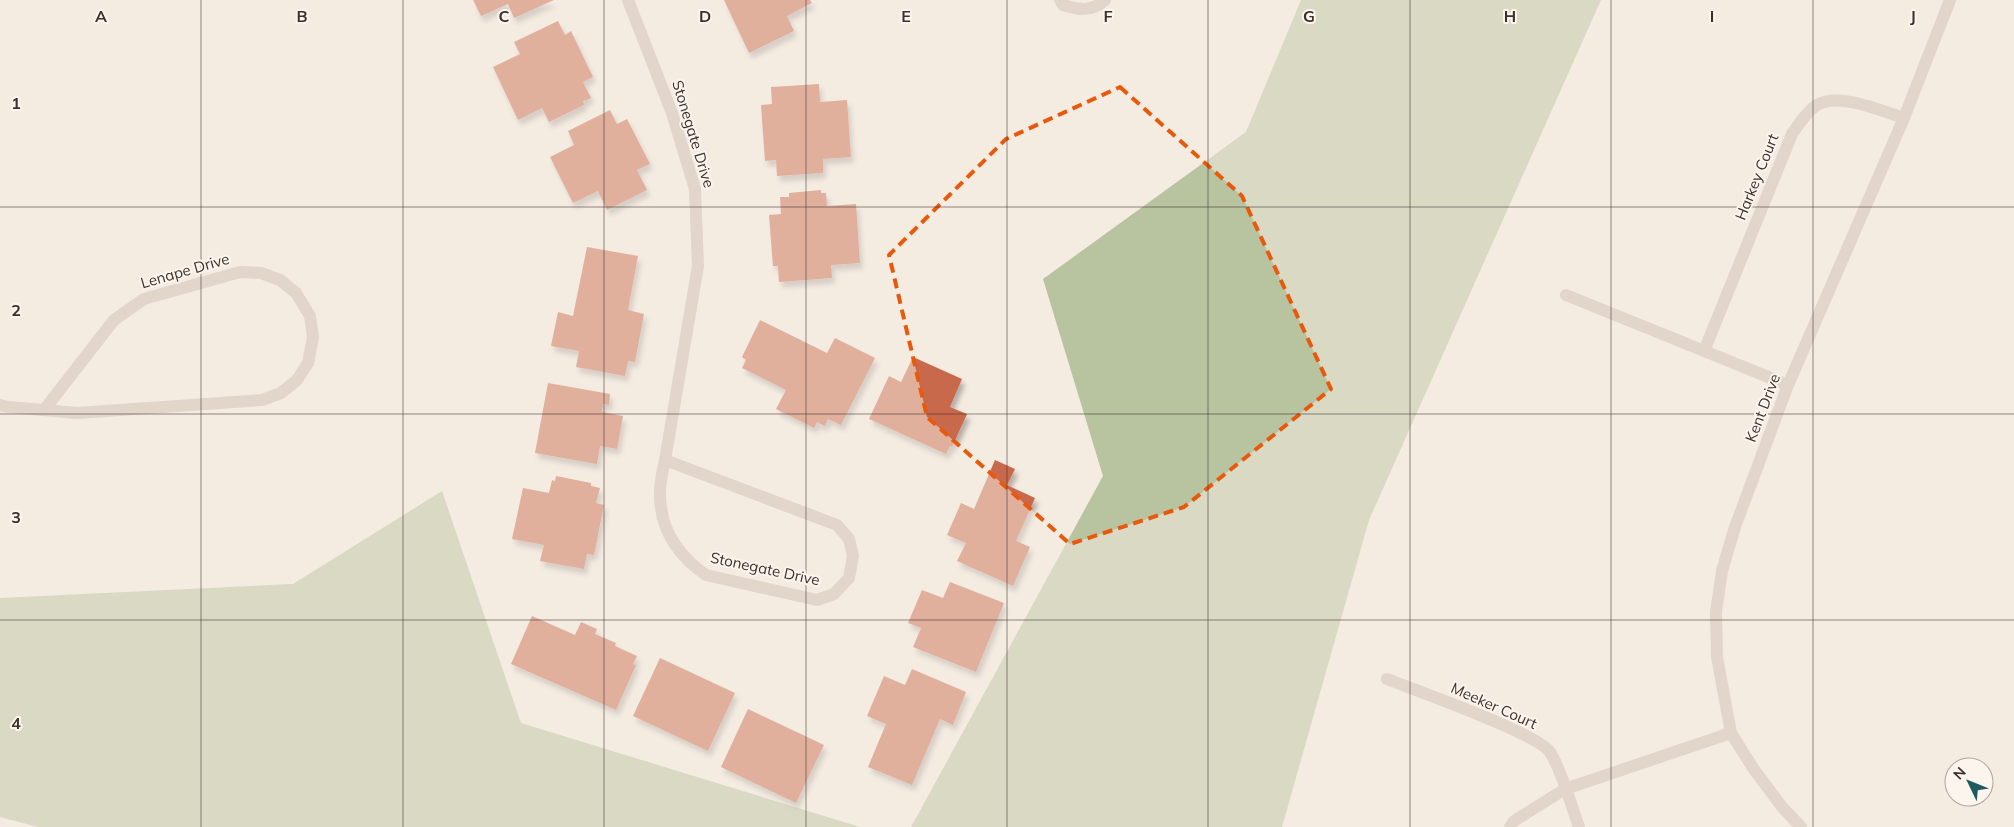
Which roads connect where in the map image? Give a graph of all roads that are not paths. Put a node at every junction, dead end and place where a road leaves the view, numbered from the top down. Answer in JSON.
{"nodes":[{"id":1,"x":628,"y":0,"type":"edge"},
{"id":2,"x":1060,"y":0,"type":"edge"},
{"id":3,"x":1105,"y":0,"type":"edge"},
{"id":4,"x":1950,"y":0,"type":"edge"},
{"id":5,"x":1904,"y":118,"type":"junction"},
{"id":6,"x":1566,"y":295,"type":"dead end"},
{"id":7,"x":1704,"y":351,"type":"junction"},
{"id":8,"x":1788,"y":386,"type":"junction"},
{"id":9,"x":0,"y":405,"type":"edge"},
{"id":10,"x":44,"y":410,"type":"junction"},
{"id":11,"x":665,"y":460,"type":"junction"},
{"id":12,"x":1387,"y":678,"type":"dead end"},
{"id":13,"x":1731,"y":733,"type":"junction"},
{"id":14,"x":1565,"y":789,"type":"junction"},
{"id":15,"x":1510,"y":827,"type":"edge"},
{"id":16,"x":1579,"y":827,"type":"edge"},
{"id":17,"x":1801,"y":827,"type":"edge"}],
"edges":[{"from":1,"to":11,"type":"street","name":"Stonegate Drive"},
{"from":2,"to":3,"type":"street"},
{"from":4,"to":5,"type":"street","name":"Kent Drive"},
{"from":5,"to":7,"type":"street","name":"Harkey Court"},
{"from":5,"to":8,"type":"street","name":"Kent Drive"},
{"from":6,"to":7,"type":"street"},
{"from":7,"to":8,"type":"street"},
{"from":8,"to":13,"type":"street","name":"Kent Drive"},
{"from":9,"to":10,"type":"street","name":"Lenape Drive"},
{"from":10,"to":10,"type":"street","name":"Lenape Drive"},
{"from":11,"to":11,"type":"street","name":"Stonegate Drive"},
{"from":12,"to":14,"type":"street","name":"Meeker Court"},
{"from":13,"to":14,"type":"street"},
{"from":13,"to":17,"type":"street","name":"Kent Drive"},
{"from":14,"to":15,"type":"street"},
{"from":14,"to":16,"type":"street","name":"Meeker Court"}]}
